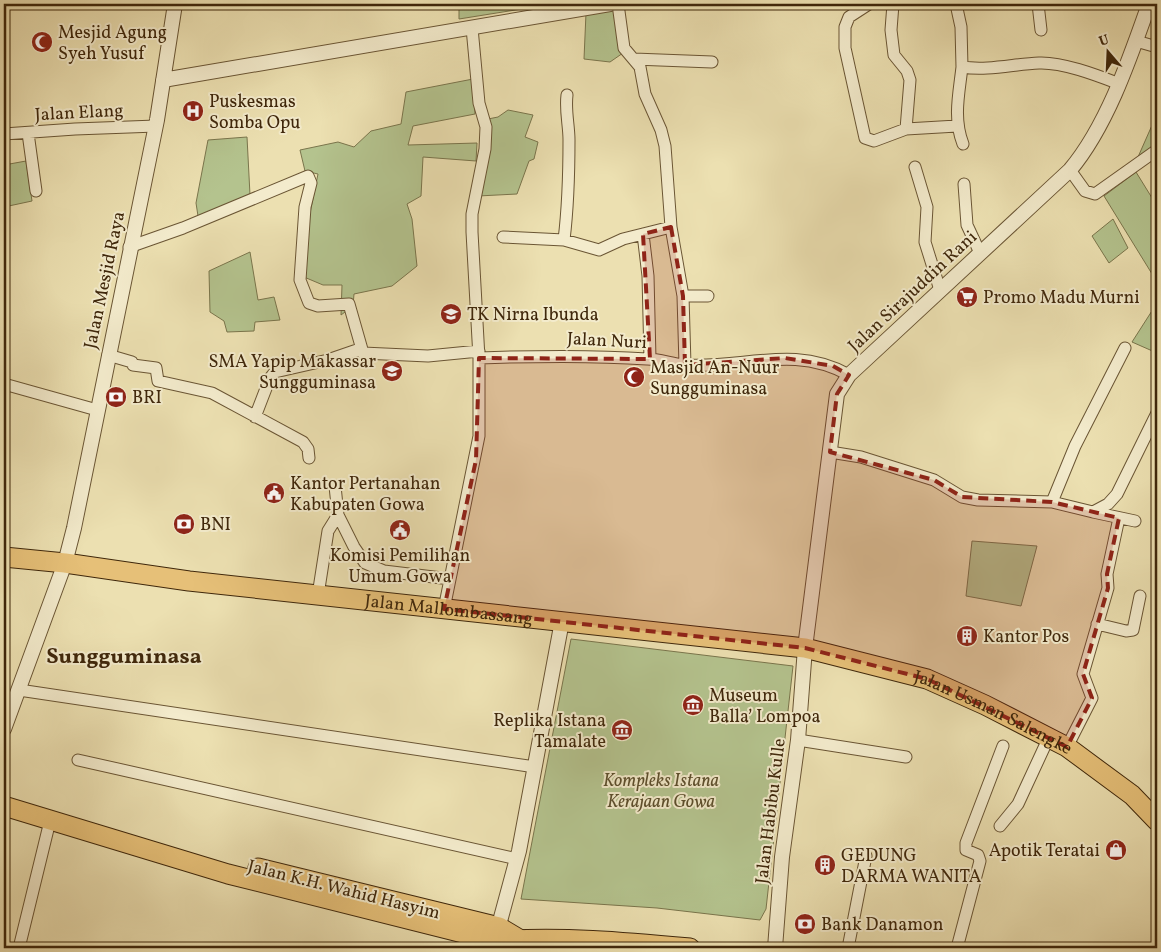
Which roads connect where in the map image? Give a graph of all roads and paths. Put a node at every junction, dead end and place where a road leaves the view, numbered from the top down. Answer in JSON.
{"nodes":[{"id":1,"x":175,"y":4,"type":"edge"},
{"id":2,"x":610,"y":4,"type":"edge"},
{"id":3,"x":618,"y":4,"type":"edge"},
{"id":4,"x":869,"y":4,"type":"edge"},
{"id":5,"x":892,"y":4,"type":"edge"},
{"id":6,"x":956,"y":4,"type":"edge"},
{"id":7,"x":1038,"y":4,"type":"edge"},
{"id":8,"x":1149,"y":4,"type":"edge"},
{"id":9,"x":472,"y":28,"type":"junction"},
{"id":10,"x":1041,"y":30,"type":"dead end"},
{"id":11,"x":1136,"y":41,"type":"junction"},
{"id":12,"x":1157,"y":48,"type":"edge"},
{"id":13,"x":634,"y":59,"type":"junction"},
{"id":14,"x":712,"y":62,"type":"dead end"},
{"id":15,"x":962,"y":67,"type":"junction"},
{"id":16,"x":163,"y":80,"type":"junction"},
{"id":17,"x":1118,"y":83,"type":"junction"},
{"id":18,"x":567,"y":94,"type":"dead end"},
{"id":19,"x":156,"y":126,"type":"junction"},
{"id":20,"x":957,"y":126,"type":"junction"},
{"id":21,"x":906,"y":129,"type":"junction"},
{"id":22,"x":28,"y":132,"type":"junction"},
{"id":23,"x":4,"y":134,"type":"edge"},
{"id":24,"x":963,"y":144,"type":"dead end"},
{"id":25,"x":1157,"y":150,"type":"edge"},
{"id":26,"x":915,"y":166,"type":"dead end"},
{"id":27,"x":1070,"y":170,"type":"junction"},
{"id":28,"x":964,"y":184,"type":"dead end"},
{"id":29,"x":36,"y":191,"type":"dead end"},
{"id":30,"x":671,"y":227,"type":"junction"},
{"id":31,"x":643,"y":234,"type":"junction"},
{"id":32,"x":503,"y":236,"type":"dead end"},
{"id":33,"x":564,"y":240,"type":"junction"},
{"id":34,"x":129,"y":247,"type":"junction"},
{"id":35,"x":980,"y":253,"type":"junction"},
{"id":36,"x":940,"y":290,"type":"junction"},
{"id":37,"x":683,"y":296,"type":"junction"},
{"id":38,"x":708,"y":296,"type":"dead end"},
{"id":39,"x":1126,"y":348,"type":"dead end"},
{"id":40,"x":360,"y":349,"type":"junction"},
{"id":41,"x":479,"y":355,"type":"junction"},
{"id":42,"x":108,"y":356,"type":"junction"},
{"id":43,"x":650,"y":359,"type":"junction"},
{"id":44,"x":685,"y":365,"type":"junction"},
{"id":45,"x":849,"y":375,"type":"junction"},
{"id":46,"x":4,"y":384,"type":"edge"},
{"id":47,"x":96,"y":410,"type":"junction"},
{"id":48,"x":1157,"y":413,"type":"edge"},
{"id":49,"x":255,"y":417,"type":"junction"},
{"id":50,"x":830,"y":452,"type":"junction"},
{"id":51,"x":309,"y":458,"type":"dead end"},
{"id":52,"x":335,"y":486,"type":"dead end"},
{"id":53,"x":1052,"y":502,"type":"junction"},
{"id":54,"x":1093,"y":512,"type":"junction"},
{"id":55,"x":338,"y":515,"type":"junction"},
{"id":56,"x":1120,"y":518,"type":"junction"},
{"id":57,"x":1135,"y":521,"type":"dead end"},
{"id":58,"x":4,"y":557,"type":"edge"},
{"id":59,"x":65,"y":562,"type":"junction"},
{"id":60,"x":450,"y":579,"type":"junction"},
{"id":61,"x":319,"y":584,"type":"junction"},
{"id":62,"x":1140,"y":596,"type":"dead end"},
{"id":63,"x":444,"y":609,"type":"junction"},
{"id":64,"x":562,"y":621,"type":"junction"},
{"id":65,"x":1097,"y":624,"type":"junction"},
{"id":66,"x":805,"y":648,"type":"junction"},
{"id":67,"x":19,"y":690,"type":"junction"},
{"id":68,"x":4,"y":729,"type":"edge"},
{"id":69,"x":1049,"y":737,"type":"junction"},
{"id":70,"x":798,"y":740,"type":"junction"},
{"id":71,"x":1002,"y":746,"type":"dead end"},
{"id":72,"x":1067,"y":747,"type":"junction"},
{"id":73,"x":906,"y":757,"type":"dead end"},
{"id":74,"x":78,"y":760,"type":"dead end"},
{"id":75,"x":535,"y":767,"type":"junction"},
{"id":76,"x":4,"y":794,"type":"edge"},
{"id":77,"x":4,"y":806,"type":"edge"},
{"id":78,"x":50,"y":821,"type":"junction"},
{"id":79,"x":1157,"y":821,"type":"edge"},
{"id":80,"x":1000,"y":826,"type":"dead end"},
{"id":81,"x":866,"y":856,"type":"dead end"},
{"id":82,"x":517,"y":859,"type":"junction"},
{"id":83,"x":496,"y":939,"type":"edge"},
{"id":84,"x":627,"y":946,"type":"edge"},
{"id":85,"x":19,"y":948,"type":"edge"},
{"id":86,"x":690,"y":948,"type":"edge"},
{"id":87,"x":775,"y":948,"type":"edge"},
{"id":88,"x":848,"y":948,"type":"edge"},
{"id":89,"x":957,"y":948,"type":"edge"}],
"edges":[{"from":1,"to":16,"type":"street","name":"Jalan Mesjid Raya"},
{"from":2,"to":9,"type":"street"},
{"from":3,"to":13,"type":"street"},
{"from":4,"to":21,"type":"street"},
{"from":5,"to":21,"type":"street"},
{"from":6,"to":15,"type":"street"},
{"from":7,"to":10,"type":"street"},
{"from":8,"to":11,"type":"street","name":"Jalan Sirajuddin Rani"},
{"from":9,"to":16,"type":"street"},
{"from":9,"to":41,"type":"street"},
{"from":11,"to":12,"type":"street"},
{"from":11,"to":17,"type":"street","name":"Jalan Sirajuddin Rani"},
{"from":13,"to":14,"type":"street"},
{"from":13,"to":30,"type":"street"},
{"from":15,"to":17,"type":"street"},
{"from":15,"to":20,"type":"street"},
{"from":16,"to":19,"type":"street","name":"Jalan Mesjid Raya"},
{"from":17,"to":27,"type":"street","name":"Jalan Sirajuddin Rani"},
{"from":18,"to":33,"type":"street"},
{"from":19,"to":22,"type":"street","name":"Jalan Elang"},
{"from":19,"to":34,"type":"street","name":"Jalan Mesjid Raya"},
{"from":20,"to":21,"type":"street"},
{"from":20,"to":24,"type":"street"},
{"from":22,"to":23,"type":"street","name":"Jalan Elang"},
{"from":22,"to":29,"type":"street"},
{"from":25,"to":27,"type":"street"},
{"from":26,"to":36,"type":"street"},
{"from":27,"to":35,"type":"street","name":"Jalan Sirajuddin Rani"},
{"from":28,"to":35,"type":"street"},
{"from":30,"to":31,"type":"street"},
{"from":30,"to":37,"type":"street"},
{"from":31,"to":33,"type":"street"},
{"from":31,"to":43,"type":"street"},
{"from":32,"to":33,"type":"street"},
{"from":34,"to":40,"type":"street"},
{"from":34,"to":42,"type":"street","name":"Jalan Mesjid Raya"},
{"from":35,"to":36,"type":"street","name":"Jalan Sirajuddin Rani"},
{"from":36,"to":45,"type":"street","name":"Jalan Sirajuddin Rani"},
{"from":37,"to":38,"type":"street"},
{"from":37,"to":44,"type":"street"},
{"from":39,"to":53,"type":"street"},
{"from":40,"to":41,"type":"street","name":"Jalan Nuri"},
{"from":40,"to":49,"type":"street"},
{"from":41,"to":43,"type":"street","name":"Jalan Nuri"},
{"from":41,"to":60,"type":"street"},
{"from":42,"to":47,"type":"street","name":"Jalan Mesjid Raya"},
{"from":42,"to":49,"type":"street"},
{"from":43,"to":44,"type":"street","name":"Jalan Nuri"},
{"from":44,"to":45,"type":"street","name":"Jalan Nuri"},
{"from":45,"to":50,"type":"street","name":"Jalan Sirajuddin Rani"},
{"from":46,"to":47,"type":"street"},
{"from":47,"to":59,"type":"street","name":"Jalan Mesjid Raya"},
{"from":48,"to":54,"type":"street"},
{"from":49,"to":51,"type":"street"},
{"from":50,"to":53,"type":"street"},
{"from":50,"to":66,"type":"street","name":"Jalan Sirajuddin Rani"},
{"from":52,"to":55,"type":"street"},
{"from":53,"to":54,"type":"street"},
{"from":54,"to":56,"type":"street"},
{"from":55,"to":60,"type":"street"},
{"from":55,"to":61,"type":"street"},
{"from":56,"to":57,"type":"street"},
{"from":56,"to":65,"type":"street"},
{"from":58,"to":59,"type":"highway","name":"Jalan Mallombassang"},
{"from":59,"to":61,"type":"highway","name":"Jalan Mallombassang"},
{"from":59,"to":67,"type":"street","name":"Jalan Mesjid Raya"},
{"from":60,"to":63,"type":"street"},
{"from":61,"to":63,"type":"highway","name":"Jalan Mallombassang"},
{"from":62,"to":65,"type":"street"},
{"from":63,"to":64,"type":"highway","name":"Jalan Mallombassang"},
{"from":64,"to":66,"type":"highway","name":"Jalan Mallombassang"},
{"from":64,"to":75,"type":"street"},
{"from":65,"to":72,"type":"street"},
{"from":66,"to":69,"type":"highway","name":"Jalan Usman Salengke"},
{"from":66,"to":70,"type":"street","name":"Jalan Habibu Kulle"},
{"from":67,"to":68,"type":"street","name":"Jalan Mesjid Raya"},
{"from":67,"to":75,"type":"street"},
{"from":69,"to":72,"type":"highway","name":"Jalan Usman Salengke"},
{"from":69,"to":80,"type":"street"},
{"from":70,"to":73,"type":"street"},
{"from":70,"to":87,"type":"street","name":"Jalan Habibu Kulle"},
{"from":71,"to":89,"type":"street"},
{"from":72,"to":79,"type":"highway","name":"Jalan Usman Salengke"},
{"from":74,"to":82,"type":"street"},
{"from":75,"to":82,"type":"street"},
{"from":76,"to":83,"type":"highway","name":"Jalan K.H. Wahid Hasyim"},
{"from":77,"to":78,"type":"highway","name":"Jalan K.H. Wahid Hasyim"},
{"from":78,"to":83,"type":"highway","name":"Jalan K.H. Wahid Hasyim"},
{"from":78,"to":85,"type":"street"},
{"from":81,"to":88,"type":"street"},
{"from":82,"to":83,"type":"street"},
{"from":83,"to":84,"type":"highway"},
{"from":84,"to":86,"type":"highway"}]}
